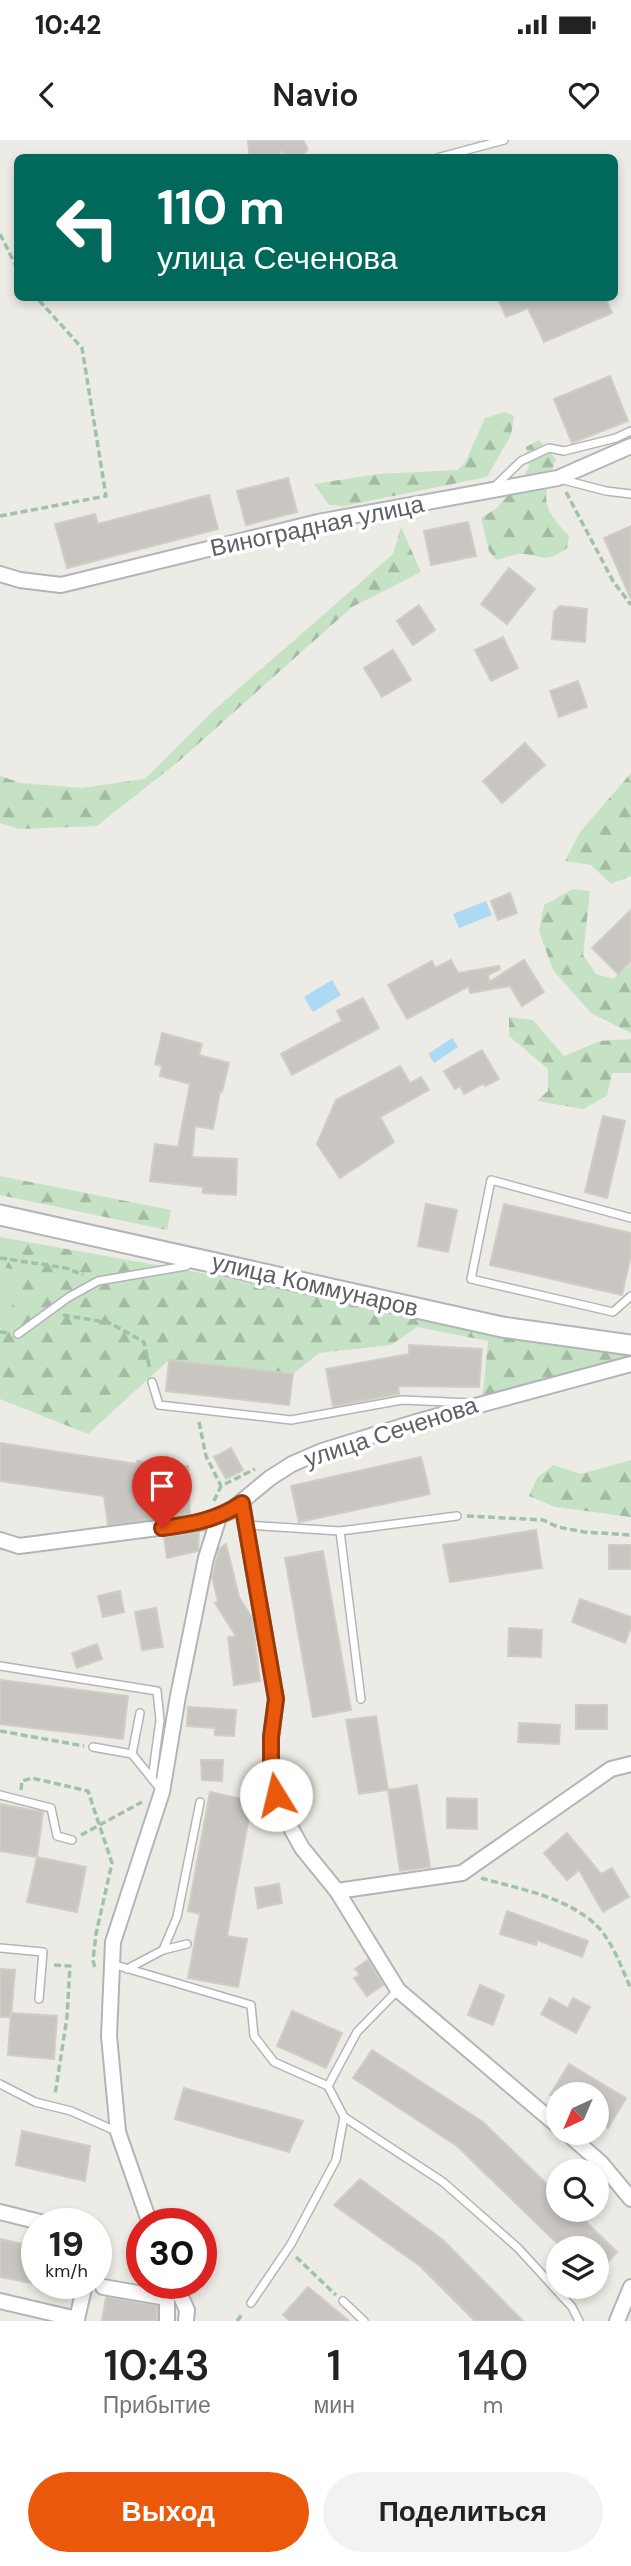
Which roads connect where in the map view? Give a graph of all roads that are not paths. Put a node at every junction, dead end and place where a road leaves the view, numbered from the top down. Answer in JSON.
{"nodes":[{"id":1,"x":504,"y":140,"type":"edge"},
{"id":2,"x":452,"y":154,"type":"edge"},
{"id":3,"x":631,"y":431,"type":"edge"},
{"id":4,"x":631,"y":446,"type":"edge"},
{"id":5,"x":558,"y":478,"type":"junction"},
{"id":6,"x":490,"y":491,"type":"junction"},
{"id":7,"x":631,"y":494,"type":"edge"},
{"id":8,"x":0,"y":575,"type":"edge"},
{"id":9,"x":0,"y":1215,"type":"edge"},
{"id":10,"x":631,"y":1218,"type":"edge"},
{"id":11,"x":195,"y":1259,"type":"junction"},
{"id":12,"x":631,"y":1296,"type":"edge"},
{"id":13,"x":18,"y":1334,"type":"dead end"},
{"id":14,"x":631,"y":1345,"type":"edge"},
{"id":15,"x":631,"y":1364,"type":"edge"},
{"id":16,"x":152,"y":1382,"type":"road end"},
{"id":17,"x":482,"y":1403,"type":"junction"},
{"id":18,"x":242,"y":1503,"type":"junction"},
{"id":19,"x":457,"y":1516,"type":"road end"},
{"id":20,"x":219,"y":1517,"type":"junction"},
{"id":21,"x":246,"y":1525,"type":"junction"},
{"id":22,"x":340,"y":1531,"type":"junction"},
{"id":23,"x":0,"y":1540,"type":"edge"},
{"id":24,"x":0,"y":1666,"type":"edge"},
{"id":25,"x":361,"y":1699,"type":"dead end"},
{"id":26,"x":141,"y":1713,"type":"dead end"},
{"id":27,"x":93,"y":1747,"type":"road end"},
{"id":28,"x":132,"y":1754,"type":"junction"},
{"id":29,"x":631,"y":1764,"type":"edge"},
{"id":30,"x":152,"y":1779,"type":"junction"},
{"id":31,"x":0,"y":1795,"type":"edge"},
{"id":32,"x":156,"y":1795,"type":"junction"},
{"id":33,"x":200,"y":1802,"type":"dead end"},
{"id":34,"x":72,"y":1840,"type":"road end"},
{"id":35,"x":337,"y":1891,"type":"junction"},
{"id":36,"x":187,"y":1944,"type":"dead end"},
{"id":37,"x":0,"y":1948,"type":"edge"},
{"id":38,"x":163,"y":1950,"type":"junction"},
{"id":39,"x":112,"y":1964,"type":"junction"},
{"id":40,"x":127,"y":1969,"type":"junction"},
{"id":41,"x":398,"y":1990,"type":"junction"},
{"id":42,"x":39,"y":1998,"type":"dead end"},
{"id":43,"x":0,"y":2084,"type":"edge"},
{"id":44,"x":328,"y":2086,"type":"junction"},
{"id":45,"x":546,"y":2116,"type":"edge"},
{"id":46,"x":344,"y":2117,"type":"junction"},
{"id":47,"x":118,"y":2132,"type":"junction"},
{"id":48,"x":582,"y":2146,"type":"edge"},
{"id":49,"x":631,"y":2199,"type":"edge"},
{"id":50,"x":144,"y":2208,"type":"edge"},
{"id":51,"x":0,"y":2212,"type":"edge"},
{"id":52,"x":21,"y":2217,"type":"edge"},
{"id":53,"x":631,"y":2287,"type":"edge"},
{"id":54,"x":112,"y":2289,"type":"edge"},
{"id":55,"x":82,"y":2299,"type":"edge"},
{"id":56,"x":182,"y":2299,"type":"edge"},
{"id":57,"x":0,"y":2301,"type":"edge"},
{"id":58,"x":343,"y":2301,"type":"road end"},
{"id":59,"x":251,"y":2303,"type":"dead end"},
{"id":60,"x":167,"y":2321,"type":"edge"},
{"id":61,"x":186,"y":2321,"type":"edge"},
{"id":62,"x":364,"y":2321,"type":"edge"},
{"id":63,"x":579,"y":2321,"type":"edge"},
{"id":64,"x":617,"y":2321,"type":"edge"}],
"edges":[{"from":1,"to":2,"type":"lane"},
{"from":3,"to":6,"type":"lane"},
{"from":4,"to":5,"type":"street","name":"Виноградная улица"},
{"from":5,"to":6,"type":"street","name":"Виноградная улица"},
{"from":5,"to":7,"type":"lane"},
{"from":6,"to":8,"type":"street","name":"Виноградная улица"},
{"from":9,"to":11,"type":"main road","name":"улица Коммунаров"},
{"from":10,"to":12,"type":"lane"},
{"from":11,"to":13,"type":"lane"},
{"from":11,"to":14,"type":"main road","name":"улица Коммунаров"},
{"from":15,"to":17,"type":"street","name":"улица Сеченова"},
{"from":16,"to":17,"type":"lane"},
{"from":17,"to":18,"type":"street","name":"улица Сеченова"},
{"from":18,"to":20,"type":"street","name":"улица Сеченова"},
{"from":18,"to":21,"type":"street"},
{"from":19,"to":22,"type":"lane"},
{"from":20,"to":23,"type":"street","name":"улица Сеченова"},
{"from":20,"to":32,"type":"street"},
{"from":21,"to":22,"type":"lane"},
{"from":21,"to":35,"type":"street"},
{"from":22,"to":25,"type":"lane"},
{"from":24,"to":30,"type":"lane"},
{"from":26,"to":28,"type":"lane"},
{"from":27,"to":28,"type":"lane"},
{"from":28,"to":30,"type":"lane"},
{"from":29,"to":35,"type":"street"},
{"from":30,"to":32,"type":"lane"},
{"from":31,"to":34,"type":"lane"},
{"from":32,"to":39,"type":"street"},
{"from":33,"to":38,"type":"lane"},
{"from":35,"to":41,"type":"street"},
{"from":36,"to":38,"type":"lane"},
{"from":37,"to":42,"type":"lane"},
{"from":38,"to":40,"type":"lane"},
{"from":39,"to":40,"type":"lane"},
{"from":39,"to":47,"type":"street"},
{"from":40,"to":44,"type":"lane"},
{"from":41,"to":44,"type":"lane"},
{"from":41,"to":45,"type":"street"},
{"from":43,"to":47,"type":"lane"},
{"from":44,"to":46,"type":"lane"},
{"from":46,"to":59,"type":"lane"},
{"from":46,"to":63,"type":"lane"},
{"from":47,"to":50,"type":"street"},
{"from":48,"to":49,"type":"street"},
{"from":51,"to":52,"type":"street"},
{"from":53,"to":64,"type":"street"},
{"from":54,"to":60,"type":"street"},
{"from":55,"to":57,"type":"street"},
{"from":56,"to":61,"type":"street"},
{"from":58,"to":62,"type":"lane"}]}
